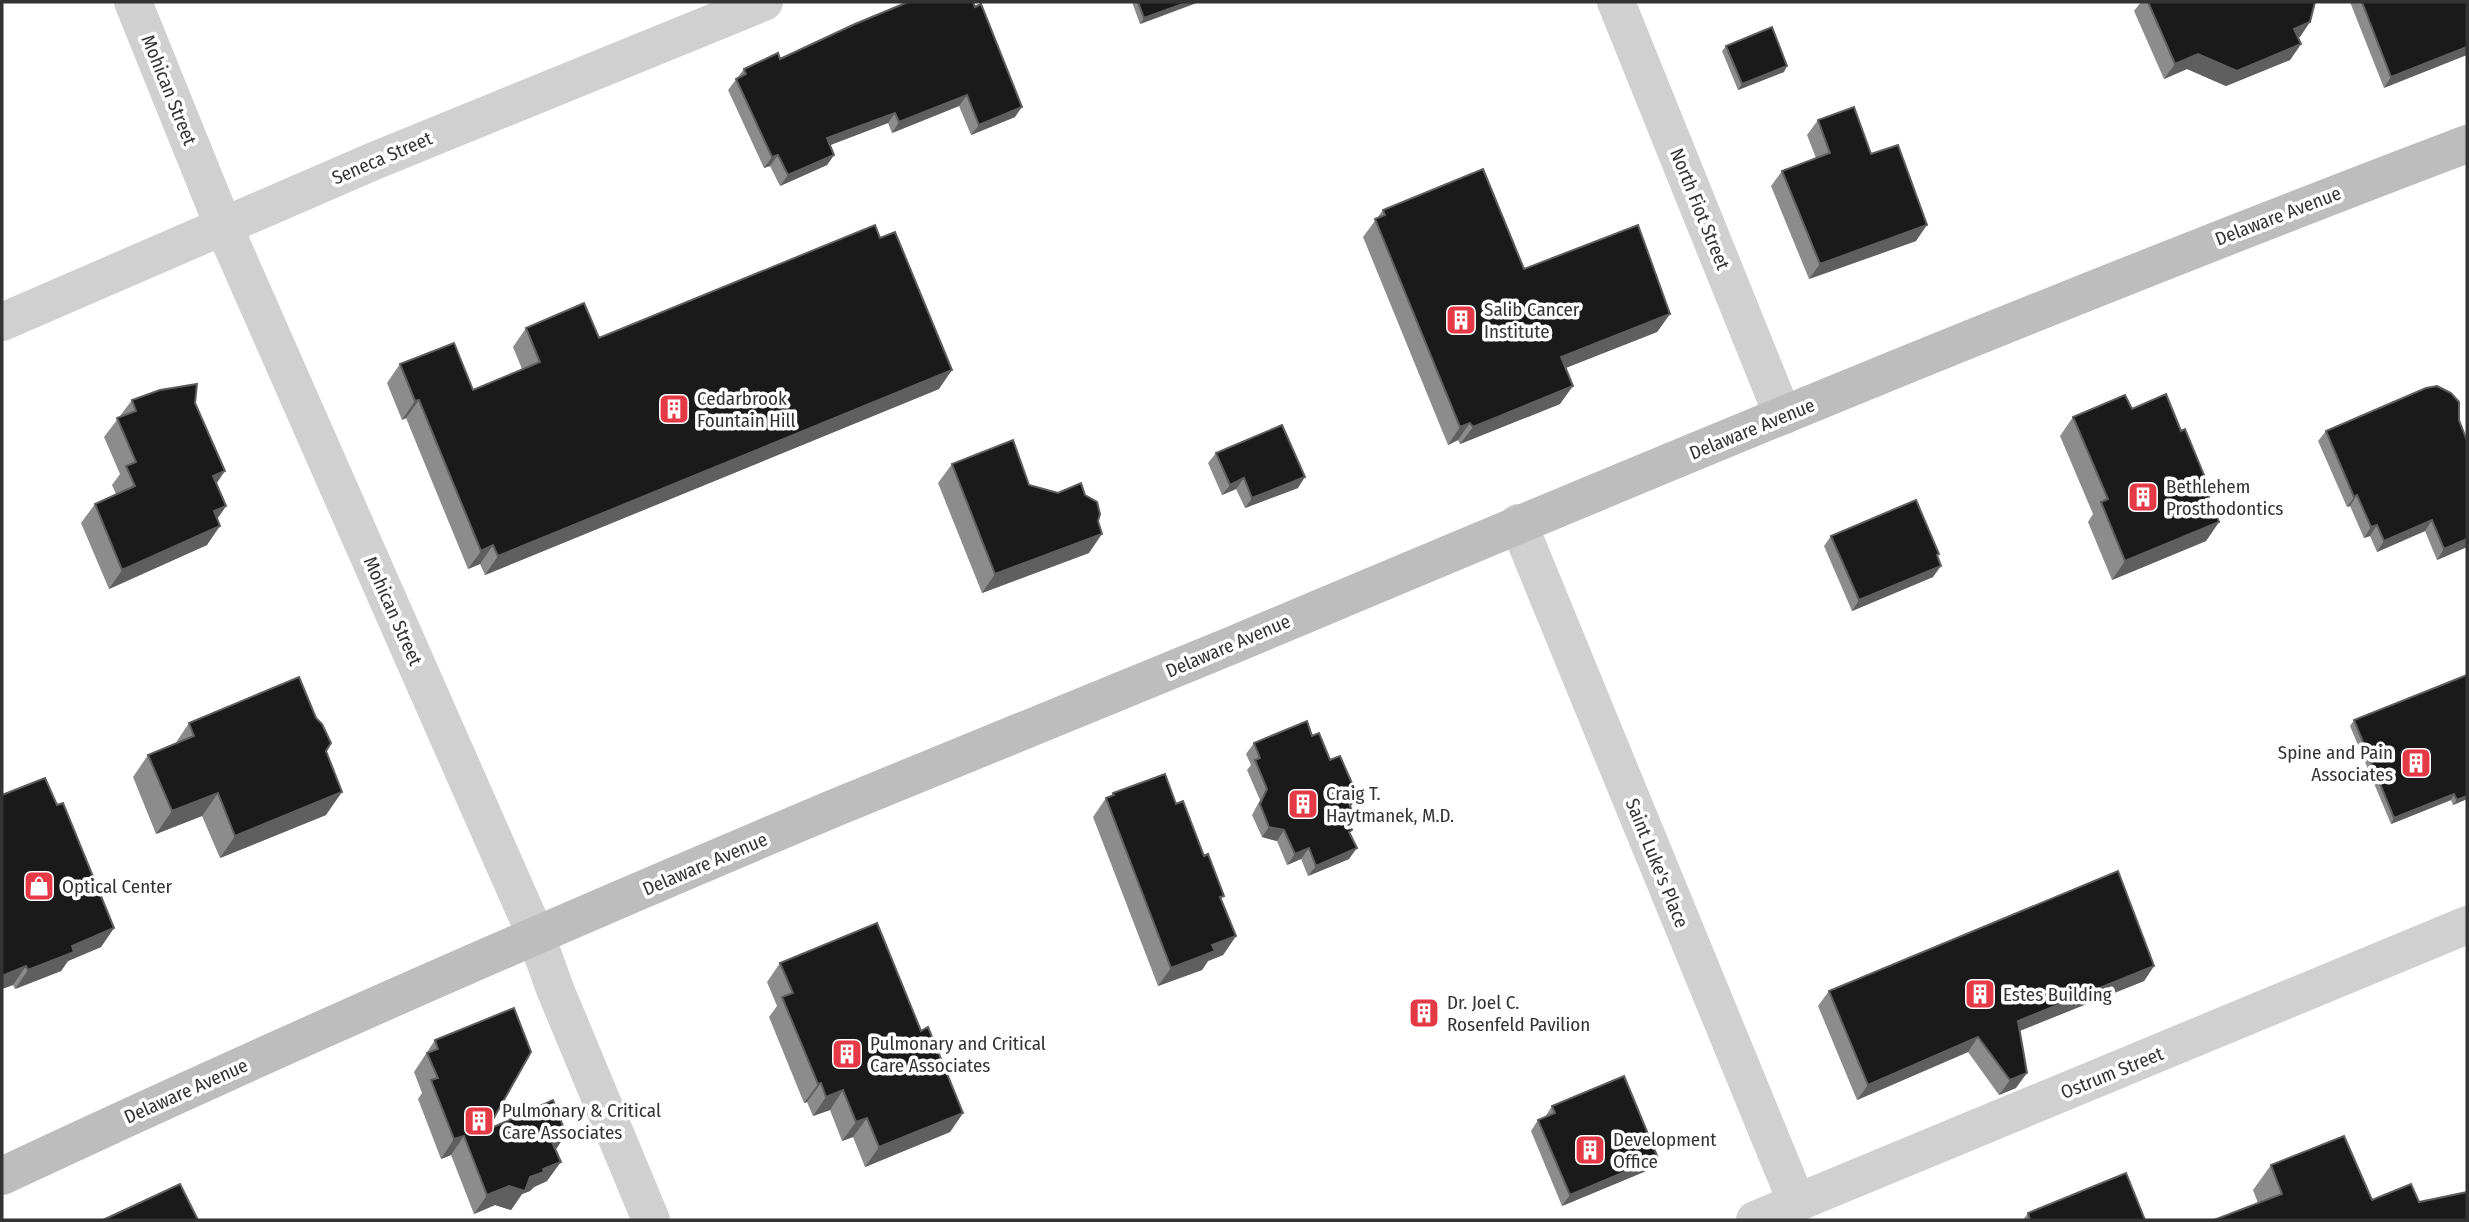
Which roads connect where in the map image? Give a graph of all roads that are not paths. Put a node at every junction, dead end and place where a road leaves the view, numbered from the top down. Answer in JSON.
{"nodes":[{"id":1,"x":133,"y":2,"type":"edge"},
{"id":2,"x":764,"y":2,"type":"edge"},
{"id":3,"x":1616,"y":2,"type":"edge"},
{"id":4,"x":2467,"y":144,"type":"edge"},
{"id":5,"x":223,"y":225,"type":"junction"},
{"id":6,"x":2,"y":322,"type":"edge"},
{"id":7,"x":1783,"y":416,"type":"junction"},
{"id":8,"x":1518,"y":523,"type":"junction"},
{"id":9,"x":2467,"y":925,"type":"edge"},
{"id":10,"x":536,"y":936,"type":"junction"},
{"id":11,"x":2,"y":1176,"type":"edge"},
{"id":12,"x":1797,"y":1203,"type":"junction"},
{"id":13,"x":651,"y":1220,"type":"edge"},
{"id":14,"x":1755,"y":1220,"type":"edge"}],
"edges":[{"from":1,"to":5,"type":"street","name":"Mohican Street"},
{"from":2,"to":5,"type":"street","name":"Seneca Street"},
{"from":3,"to":7,"type":"street","name":"North Fiot Street"},
{"from":4,"to":7,"type":"main road","name":"Delaware Avenue"},
{"from":5,"to":6,"type":"street","name":"Seneca Street"},
{"from":5,"to":10,"type":"street","name":"Mohican Street"},
{"from":7,"to":8,"type":"main road","name":"Delaware Avenue"},
{"from":8,"to":10,"type":"main road","name":"Delaware Avenue"},
{"from":8,"to":12,"type":"street","name":"Saint Luke's Place"},
{"from":9,"to":12,"type":"street","name":"Ostrum Street"},
{"from":10,"to":11,"type":"main road","name":"Delaware Avenue"},
{"from":10,"to":13,"type":"street","name":"Mohican Street"},
{"from":12,"to":14,"type":"street","name":"Ostrum Street"}]}
